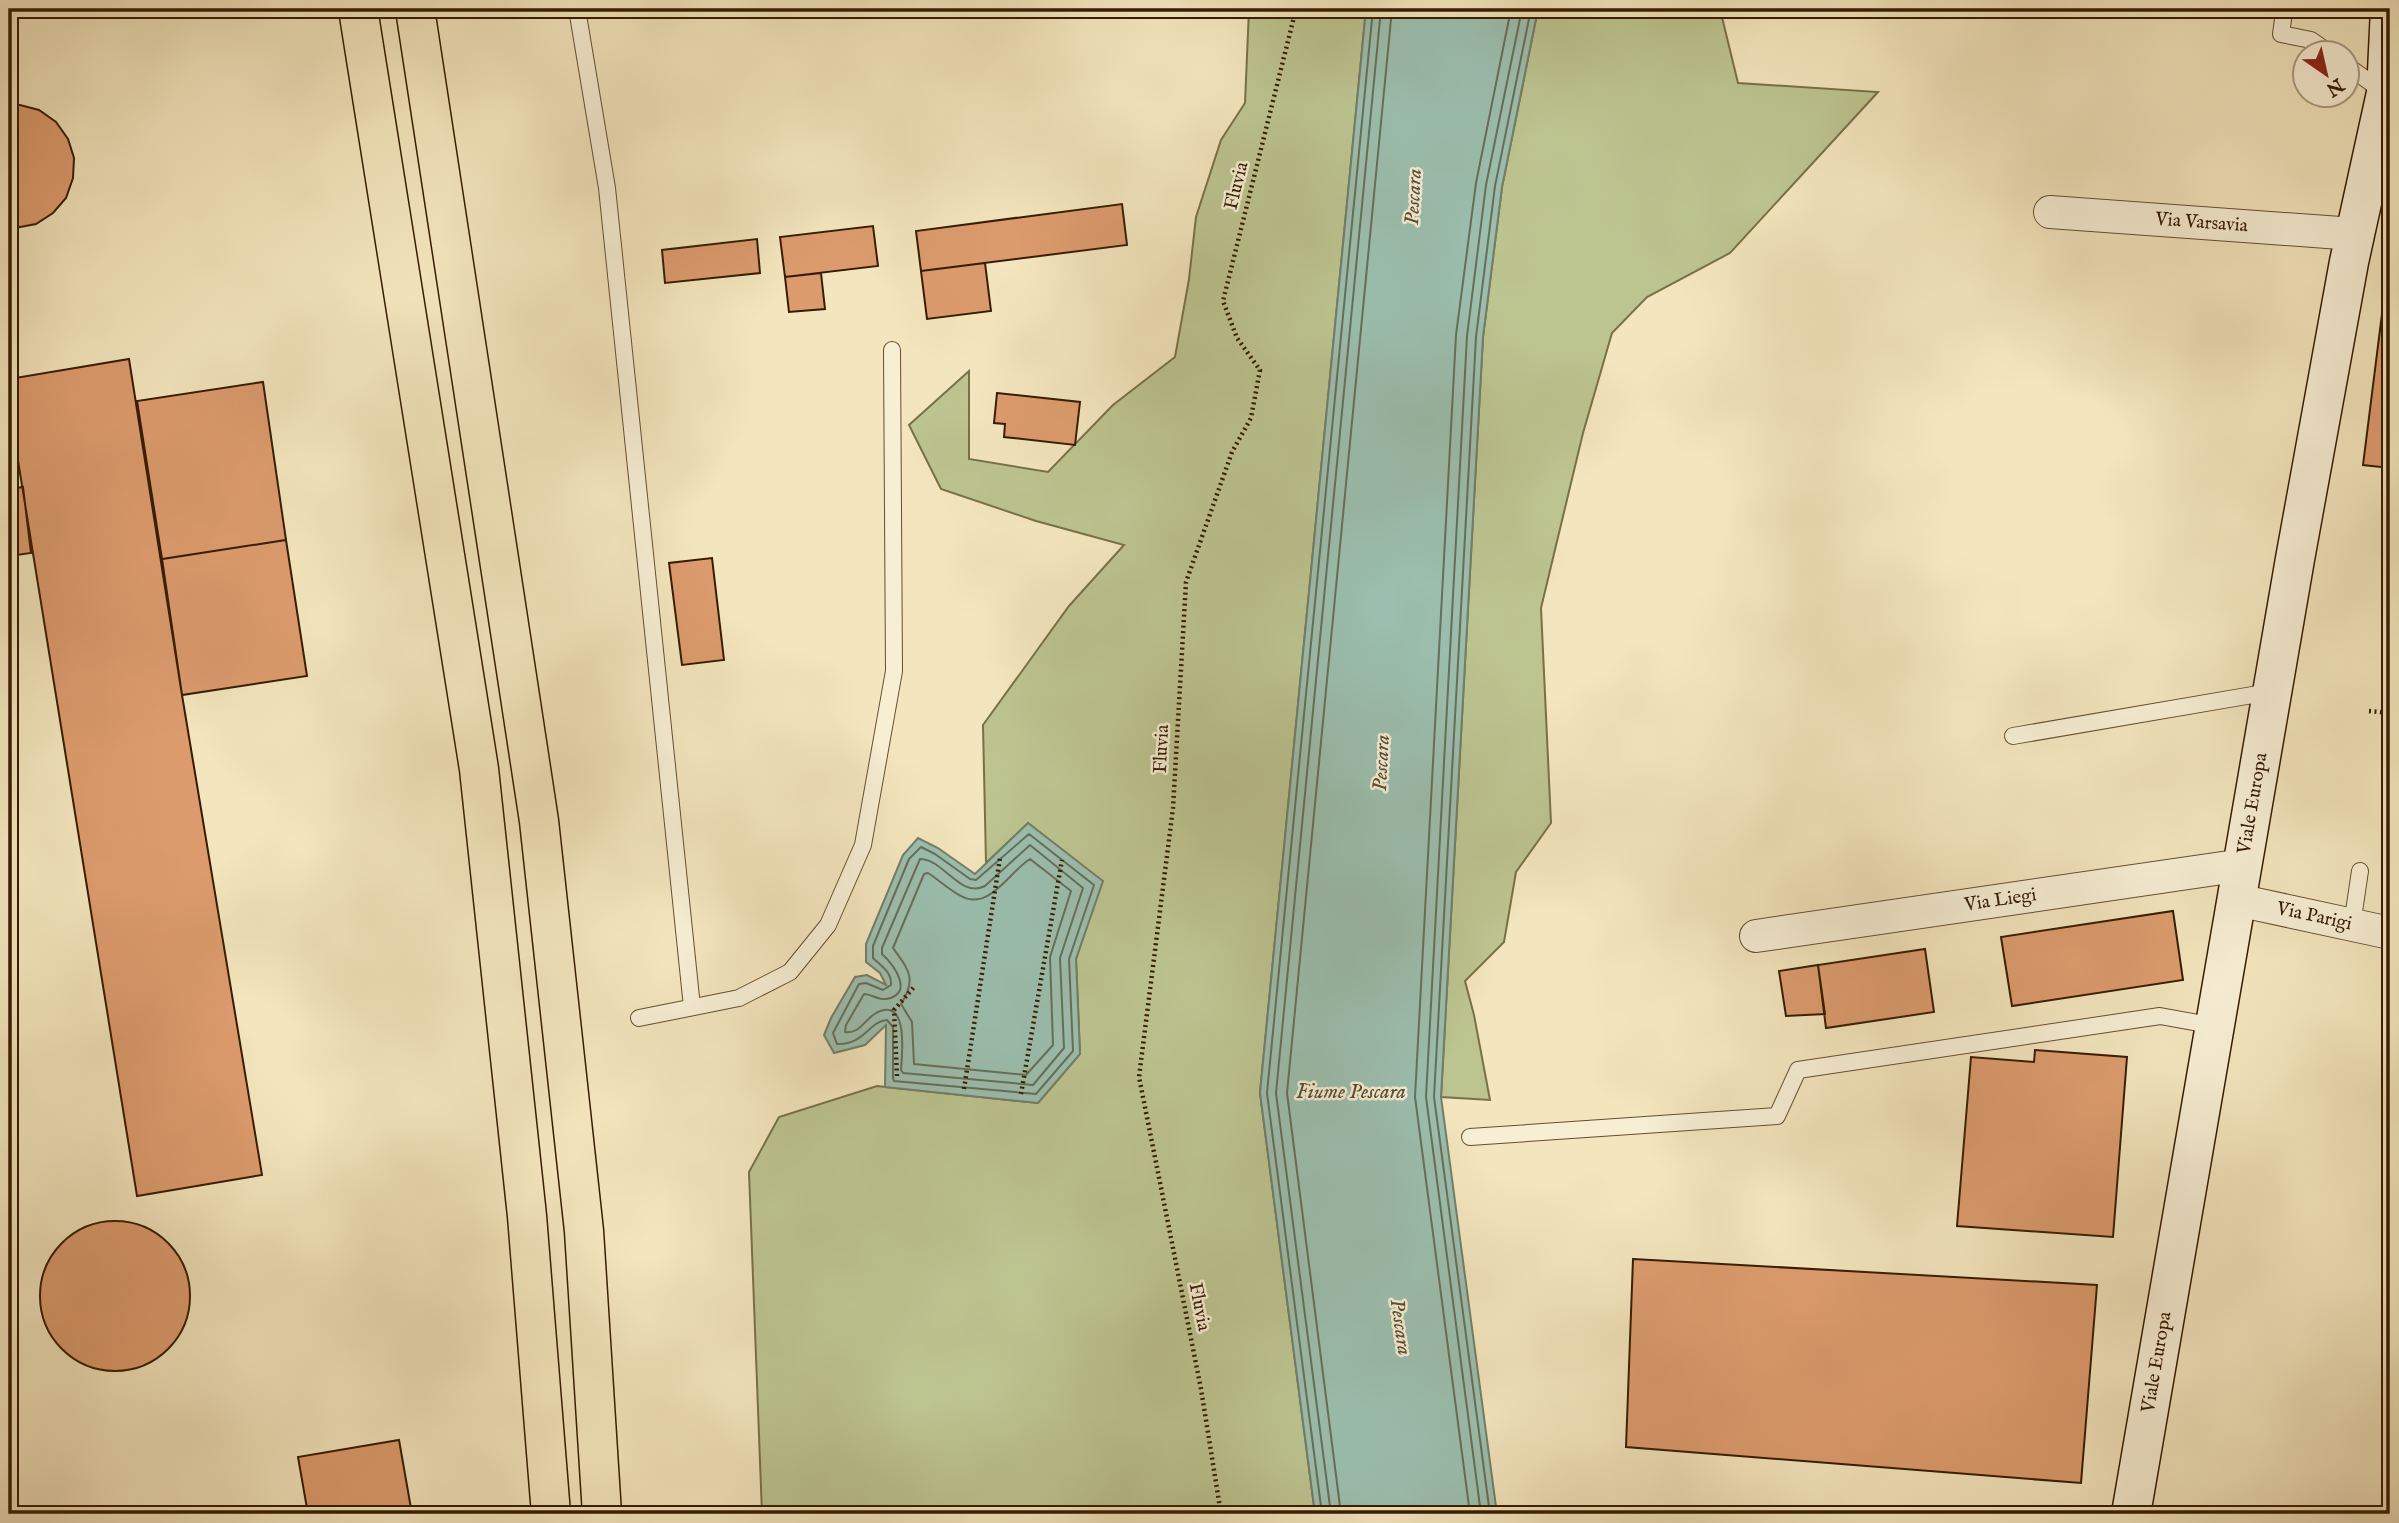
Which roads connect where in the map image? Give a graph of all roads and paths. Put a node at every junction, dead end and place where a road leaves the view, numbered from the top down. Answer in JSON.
{"nodes":[{"id":1,"x":358,"y":9,"type":"edge"},
{"id":2,"x":415,"y":9,"type":"edge"},
{"id":3,"x":577,"y":9,"type":"edge"},
{"id":4,"x":1296,"y":9,"type":"edge"},
{"id":5,"x":2390,"y":9,"type":"edge"},
{"id":6,"x":2284,"y":12,"type":"dead end"},
{"id":7,"x":2301,"y":38,"type":"edge"},
{"id":8,"x":2360,"y":73,"type":"edge"},
{"id":9,"x":2389,"y":91,"type":"edge"},
{"id":10,"x":2050,"y":212,"type":"dead end"},
{"id":11,"x":2354,"y":234,"type":"junction"},
{"id":12,"x":892,"y":350,"type":"dead end"},
{"id":13,"x":2273,"y":691,"type":"junction"},
{"id":14,"x":2370,"y":711,"type":"dead end"},
{"id":15,"x":2390,"y":713,"type":"edge"},
{"id":16,"x":2013,"y":736,"type":"dead end"},
{"id":17,"x":1000,"y":858,"type":"dead end"},
{"id":18,"x":1062,"y":860,"type":"dead end"},
{"id":19,"x":2360,"y":871,"type":"dead end"},
{"id":20,"x":2240,"y":883,"type":"junction"},
{"id":21,"x":2352,"y":925,"type":"junction"},
{"id":22,"x":2390,"y":933,"type":"edge"},
{"id":23,"x":1756,"y":936,"type":"dead end"},
{"id":24,"x":914,"y":987,"type":"dead end"},
{"id":25,"x":692,"y":1007,"type":"junction"},
{"id":26,"x":639,"y":1018,"type":"dead end"},
{"id":27,"x":2215,"y":1027,"type":"junction"},
{"id":28,"x":897,"y":1076,"type":"dead end"},
{"id":29,"x":964,"y":1089,"type":"dead end"},
{"id":30,"x":1021,"y":1094,"type":"dead end"},
{"id":31,"x":1470,"y":1137,"type":"dead end"},
{"id":32,"x":551,"y":1514,"type":"edge"},
{"id":33,"x":602,"y":1514,"type":"edge"},
{"id":34,"x":1222,"y":1514,"type":"edge"},
{"id":35,"x":2131,"y":1514,"type":"edge"}],
"edges":[{"from":1,"to":32,"type":"highway"},
{"from":2,"to":33,"type":"highway"},
{"from":3,"to":25,"type":"lane"},
{"from":4,"to":34,"type":"path","name":"Fluvia"},
{"from":5,"to":9,"type":"main road","name":"Viale Europa"},
{"from":6,"to":7,"type":"lane"},
{"from":8,"to":9,"type":"lane"},
{"from":9,"to":11,"type":"main road","name":"Viale Europa"},
{"from":10,"to":11,"type":"street","name":"Via Varsavia"},
{"from":11,"to":13,"type":"main road","name":"Viale Europa"},
{"from":12,"to":25,"type":"lane"},
{"from":13,"to":16,"type":"lane"},
{"from":13,"to":20,"type":"main road","name":"Viale Europa"},
{"from":14,"to":15,"type":"path"},
{"from":17,"to":29,"type":"path"},
{"from":18,"to":30,"type":"path"},
{"from":19,"to":21,"type":"lane"},
{"from":20,"to":21,"type":"street","name":"Via Parigi"},
{"from":20,"to":23,"type":"street","name":"Via Liegi"},
{"from":20,"to":27,"type":"main road","name":"Viale Europa"},
{"from":21,"to":22,"type":"street","name":"Via Parigi"},
{"from":24,"to":28,"type":"path"},
{"from":25,"to":26,"type":"lane"},
{"from":27,"to":31,"type":"lane"},
{"from":27,"to":35,"type":"main road","name":"Viale Europa"}]}
